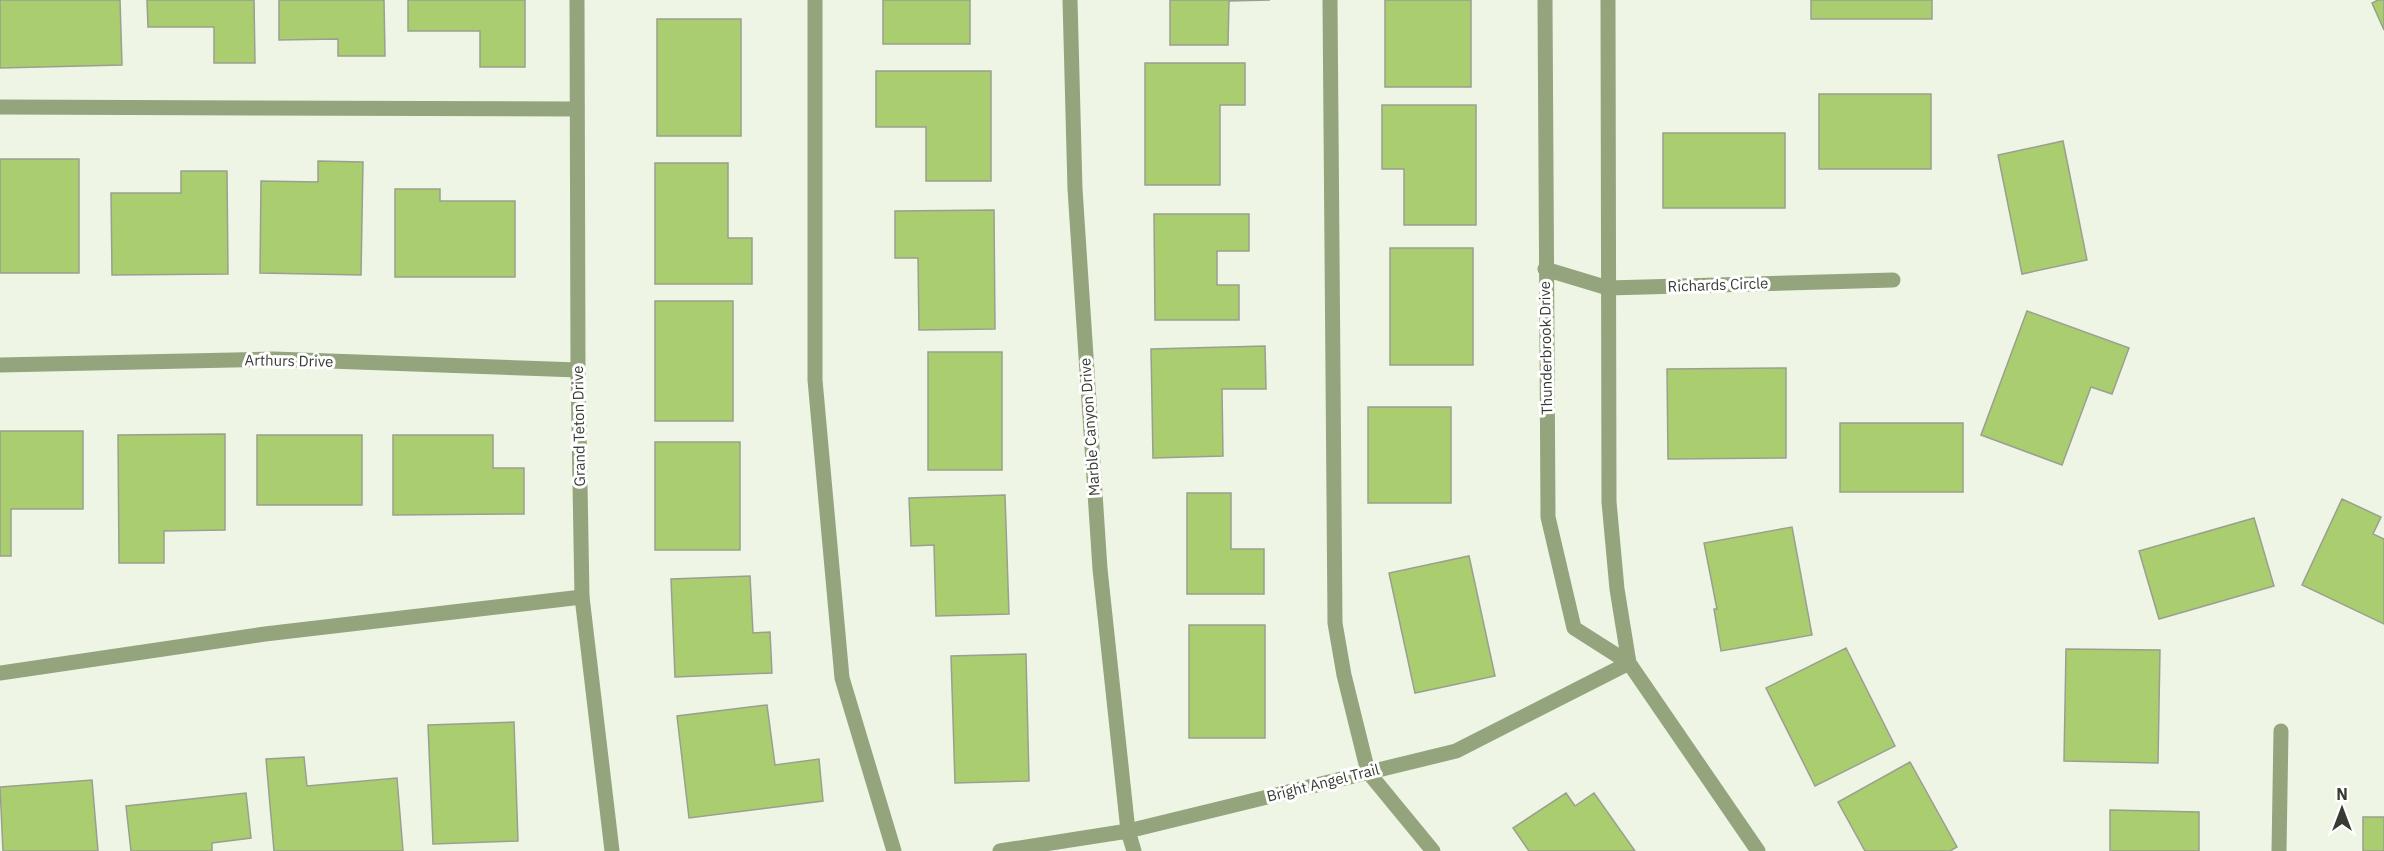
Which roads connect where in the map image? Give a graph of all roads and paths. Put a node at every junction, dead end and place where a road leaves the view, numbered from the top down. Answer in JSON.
{"nodes":[{"id":1,"x":577,"y":0,"type":"edge"},
{"id":2,"x":815,"y":0,"type":"edge"},
{"id":3,"x":1070,"y":0,"type":"edge"},
{"id":4,"x":1330,"y":0,"type":"edge"},
{"id":5,"x":1545,"y":0,"type":"edge"},
{"id":6,"x":1608,"y":0,"type":"edge"},
{"id":7,"x":0,"y":107,"type":"edge"},
{"id":8,"x":577,"y":109,"type":"junction"},
{"id":9,"x":1545,"y":269,"type":"junction"},
{"id":10,"x":1893,"y":280,"type":"dead end"},
{"id":11,"x":1608,"y":288,"type":"junction"},
{"id":12,"x":0,"y":365,"type":"edge"},
{"id":13,"x":578,"y":370,"type":"junction"},
{"id":14,"x":582,"y":597,"type":"junction"},
{"id":15,"x":1629,"y":663,"type":"junction"},
{"id":16,"x":0,"y":673,"type":"edge"},
{"id":17,"x":2281,"y":731,"type":"dead end"},
{"id":18,"x":1368,"y":772,"type":"junction"},
{"id":19,"x":1128,"y":831,"type":"junction"},
{"id":20,"x":612,"y":851,"type":"edge"},
{"id":21,"x":894,"y":851,"type":"edge"},
{"id":22,"x":1000,"y":851,"type":"edge"},
{"id":23,"x":1134,"y":851,"type":"edge"},
{"id":24,"x":1433,"y":851,"type":"edge"},
{"id":25,"x":1758,"y":851,"type":"edge"},
{"id":26,"x":2279,"y":851,"type":"edge"}],
"edges":[{"from":1,"to":8,"type":"street","name":"Grand Teton Drive"},
{"from":2,"to":21,"type":"street"},
{"from":3,"to":19,"type":"street","name":"Marble Canyon Drive"},
{"from":4,"to":18,"type":"street"},
{"from":5,"to":9,"type":"street","name":"Thunderbrook Drive"},
{"from":6,"to":11,"type":"street","name":"Thunderbrook Drive"},
{"from":7,"to":8,"type":"street"},
{"from":8,"to":13,"type":"street","name":"Grand Teton Drive"},
{"from":9,"to":11,"type":"street","name":"Richards Circle"},
{"from":9,"to":15,"type":"street","name":"Thunderbrook Drive"},
{"from":10,"to":11,"type":"street","name":"Richards Circle"},
{"from":11,"to":15,"type":"street","name":"Thunderbrook Drive"},
{"from":12,"to":13,"type":"street","name":"Arthurs Drive"},
{"from":13,"to":14,"type":"street","name":"Grand Teton Drive"},
{"from":14,"to":16,"type":"street"},
{"from":14,"to":20,"type":"street","name":"Grand Teton Drive"},
{"from":15,"to":18,"type":"street","name":"Bright Angel Trail"},
{"from":15,"to":25,"type":"street","name":"Thunderbrook Drive"},
{"from":17,"to":26,"type":"street"},
{"from":18,"to":19,"type":"street","name":"Bright Angel Trail"},
{"from":18,"to":24,"type":"street"},
{"from":19,"to":22,"type":"street","name":"Bright Angel Trail"},
{"from":19,"to":23,"type":"street","name":"Marble Canyon Drive"}]}
